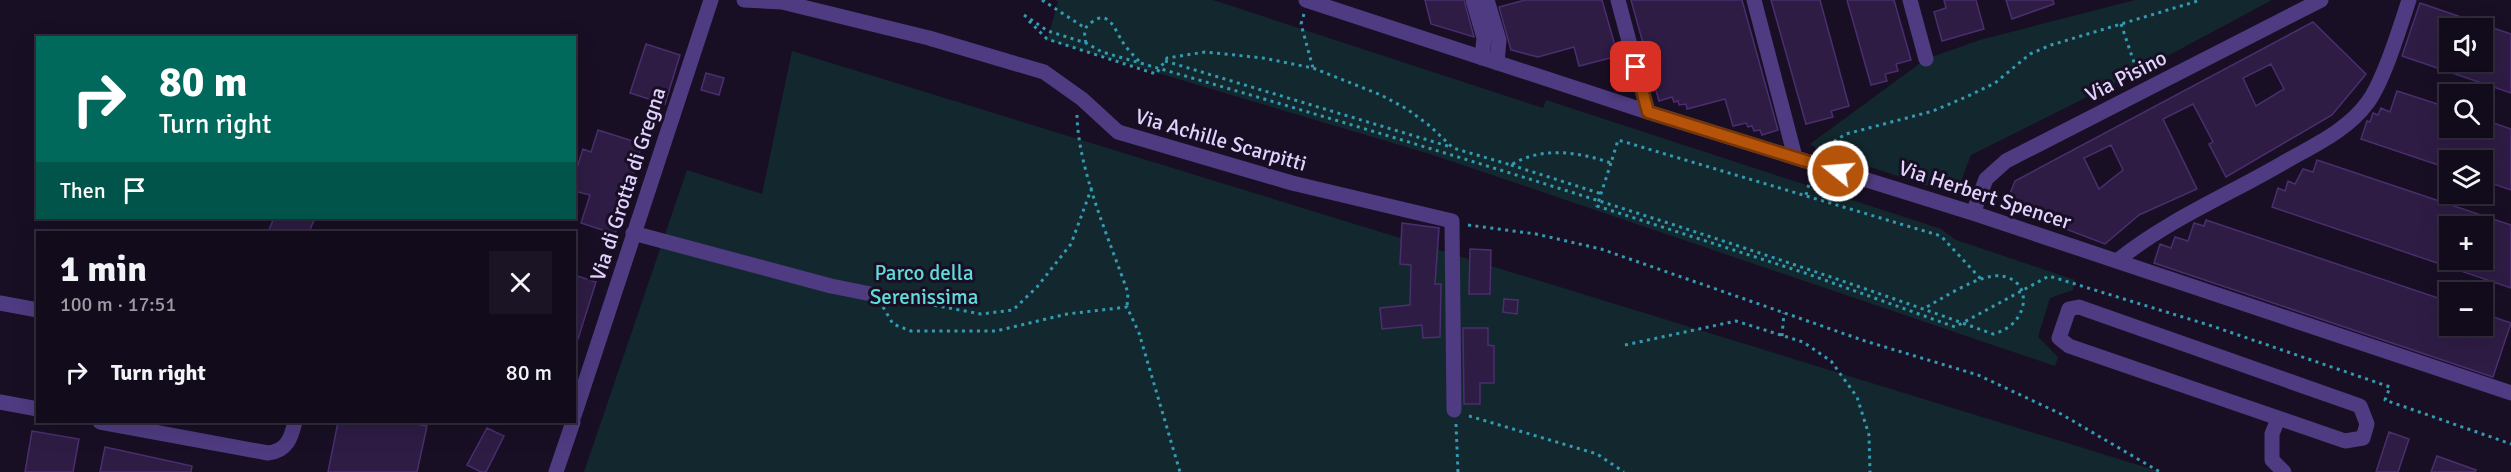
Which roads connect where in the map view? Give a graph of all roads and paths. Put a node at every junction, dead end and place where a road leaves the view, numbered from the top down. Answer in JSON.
{"nodes":[{"id":1,"x":711,"y":0,"type":"edge"},
{"id":2,"x":744,"y":0,"type":"edge"},
{"id":3,"x":1042,"y":0,"type":"edge"},
{"id":4,"x":1473,"y":0,"type":"edge"},
{"id":5,"x":1487,"y":0,"type":"edge"},
{"id":6,"x":1618,"y":0,"type":"edge"},
{"id":7,"x":1754,"y":0,"type":"edge"},
{"id":8,"x":1910,"y":0,"type":"edge"},
{"id":9,"x":2201,"y":0,"type":"edge"},
{"id":10,"x":2321,"y":0,"type":"edge"},
{"id":11,"x":2409,"y":0,"type":"edge"},
{"id":12,"x":1305,"y":6,"type":"edge"},
{"id":13,"x":1348,"y":7,"type":"edge"},
{"id":14,"x":2120,"y":23,"type":"junction"},
{"id":15,"x":1086,"y":28,"type":"junction"},
{"id":16,"x":1086,"y":43,"type":"junction"},
{"id":17,"x":1482,"y":58,"type":"junction"},
{"id":18,"x":1926,"y":59,"type":"dead end"},
{"id":19,"x":1164,"y":61,"type":"junction"},
{"id":20,"x":1142,"y":63,"type":"junction"},
{"id":21,"x":1497,"y":63,"type":"junction"},
{"id":22,"x":1313,"y":68,"type":"junction"},
{"id":23,"x":1159,"y":69,"type":"junction"},
{"id":24,"x":2145,"y":90,"type":"junction"},
{"id":25,"x":1076,"y":95,"type":"junction"},
{"id":26,"x":1648,"y":112,"type":"junction"},
{"id":27,"x":1453,"y":148,"type":"junction"},
{"id":28,"x":1819,"y":150,"type":"dead end"},
{"id":29,"x":1795,"y":158,"type":"junction"},
{"id":30,"x":1611,"y":163,"type":"junction"},
{"id":31,"x":1511,"y":165,"type":"junction"},
{"id":32,"x":1812,"y":174,"type":"dead end"},
{"id":33,"x":1092,"y":187,"type":"junction"},
{"id":34,"x":1602,"y":194,"type":"junction"},
{"id":35,"x":1806,"y":195,"type":"junction"},
{"id":36,"x":1600,"y":200,"type":"junction"},
{"id":37,"x":1973,"y":213,"type":"junction"},
{"id":38,"x":1452,"y":221,"type":"junction"},
{"id":39,"x":633,"y":233,"type":"junction"},
{"id":40,"x":2118,"y":260,"type":"junction"},
{"id":41,"x":1981,"y":279,"type":"junction"},
{"id":42,"x":2021,"y":291,"type":"junction"},
{"id":43,"x":876,"y":295,"type":"junction"},
{"id":44,"x":0,"y":303,"type":"edge"},
{"id":45,"x":1127,"y":307,"type":"junction"},
{"id":46,"x":1923,"y":309,"type":"junction"},
{"id":47,"x":36,"y":310,"type":"edge"},
{"id":48,"x":1784,"y":312,"type":"junction"},
{"id":49,"x":1962,"y":323,"type":"junction"},
{"id":50,"x":1782,"y":336,"type":"junction"},
{"id":51,"x":1626,"y":345,"type":"dead end"},
{"id":52,"x":581,"y":372,"type":"edge"},
{"id":53,"x":2511,"y":393,"type":"edge"},
{"id":54,"x":0,"y":402,"type":"edge"},
{"id":55,"x":576,"y":403,"type":"edge"},
{"id":56,"x":36,"y":409,"type":"edge"},
{"id":57,"x":1458,"y":415,"type":"junction"},
{"id":58,"x":2278,"y":419,"type":"junction"},
{"id":59,"x":105,"y":423,"type":"edge"},
{"id":60,"x":295,"y":423,"type":"edge"},
{"id":61,"x":573,"y":423,"type":"edge"},
{"id":62,"x":2511,"y":444,"type":"edge"},
{"id":63,"x":556,"y":472,"type":"edge"},
{"id":64,"x":1180,"y":472,"type":"edge"},
{"id":65,"x":1458,"y":472,"type":"edge"},
{"id":66,"x":1624,"y":472,"type":"edge"},
{"id":67,"x":1870,"y":472,"type":"edge"},
{"id":68,"x":2160,"y":472,"type":"edge"},
{"id":69,"x":2284,"y":472,"type":"edge"}],
"edges":[{"from":1,"to":39,"type":"street","name":"Via di Grotta di Gregna"},
{"from":2,"to":25,"type":"street","name":"Via Achille Scarpitti"},
{"from":3,"to":15,"type":"path"},
{"from":4,"to":17,"type":"street"},
{"from":5,"to":21,"type":"street"},
{"from":6,"to":26,"type":"street"},
{"from":7,"to":29,"type":"street"},
{"from":8,"to":18,"type":"street"},
{"from":9,"to":14,"type":"path"},
{"from":10,"to":24,"type":"street","name":"Via Pisino"},
{"from":11,"to":40,"type":"street"},
{"from":12,"to":13,"type":"street","name":"Via Herbert Spencer"},
{"from":12,"to":22,"type":"path"},
{"from":13,"to":17,"type":"street","name":"Via Herbert Spencer"},
{"from":14,"to":24,"type":"path"},
{"from":14,"to":28,"type":"path"},
{"from":15,"to":16,"type":"path"},
{"from":15,"to":20,"type":"path"},
{"from":16,"to":20,"type":"path"},
{"from":16,"to":23,"type":"path"},
{"from":17,"to":21,"type":"street","name":"Via Herbert Spencer"},
{"from":19,"to":22,"type":"path"},
{"from":19,"to":23,"type":"path"},
{"from":19,"to":27,"type":"path"},
{"from":20,"to":23,"type":"path"},
{"from":21,"to":26,"type":"street","name":"Via Herbert Spencer"},
{"from":22,"to":27,"type":"path"},
{"from":23,"to":36,"type":"path"},
{"from":24,"to":37,"type":"street","name":"Via Pisino"},
{"from":25,"to":33,"type":"path"},
{"from":25,"to":38,"type":"street","name":"Via Achille Scarpitti"},
{"from":26,"to":29,"type":"street","name":"Via Herbert Spencer"},
{"from":27,"to":31,"type":"path"},
{"from":29,"to":37,"type":"street","name":"Via Herbert Spencer"},
{"from":30,"to":31,"type":"path"},
{"from":30,"to":34,"type":"path"},
{"from":30,"to":35,"type":"path"},
{"from":31,"to":34,"type":"path"},
{"from":32,"to":35,"type":"path"},
{"from":33,"to":43,"type":"path"},
{"from":33,"to":45,"type":"path"},
{"from":34,"to":36,"type":"path"},
{"from":35,"to":41,"type":"path"},
{"from":36,"to":46,"type":"path"},
{"from":36,"to":49,"type":"path"},
{"from":37,"to":40,"type":"street","name":"Via Herbert Spencer"},
{"from":38,"to":48,"type":"path"},
{"from":38,"to":57,"type":"street"},
{"from":39,"to":43,"type":"street"},
{"from":39,"to":52,"type":"street","name":"Via di Grotta di Gregna"},
{"from":40,"to":53,"type":"street","name":"Via Herbert Spencer"},
{"from":41,"to":42,"type":"path"},
{"from":41,"to":46,"type":"path"},
{"from":42,"to":49,"type":"path"},
{"from":42,"to":49,"type":"path"},
{"from":42,"to":62,"type":"path"},
{"from":43,"to":45,"type":"path"},
{"from":44,"to":47,"type":"street"},
{"from":45,"to":64,"type":"path"},
{"from":46,"to":49,"type":"path"},
{"from":48,"to":50,"type":"path"},
{"from":48,"to":68,"type":"path"},
{"from":50,"to":51,"type":"path"},
{"from":50,"to":67,"type":"path"},
{"from":52,"to":55,"type":"street","name":"Via di Grotta di Gregna"},
{"from":54,"to":56,"type":"street"},
{"from":57,"to":65,"type":"path"},
{"from":57,"to":66,"type":"path"},
{"from":58,"to":58,"type":"street"},
{"from":58,"to":69,"type":"street"},
{"from":59,"to":60,"type":"street"},
{"from":61,"to":63,"type":"street"}]}
